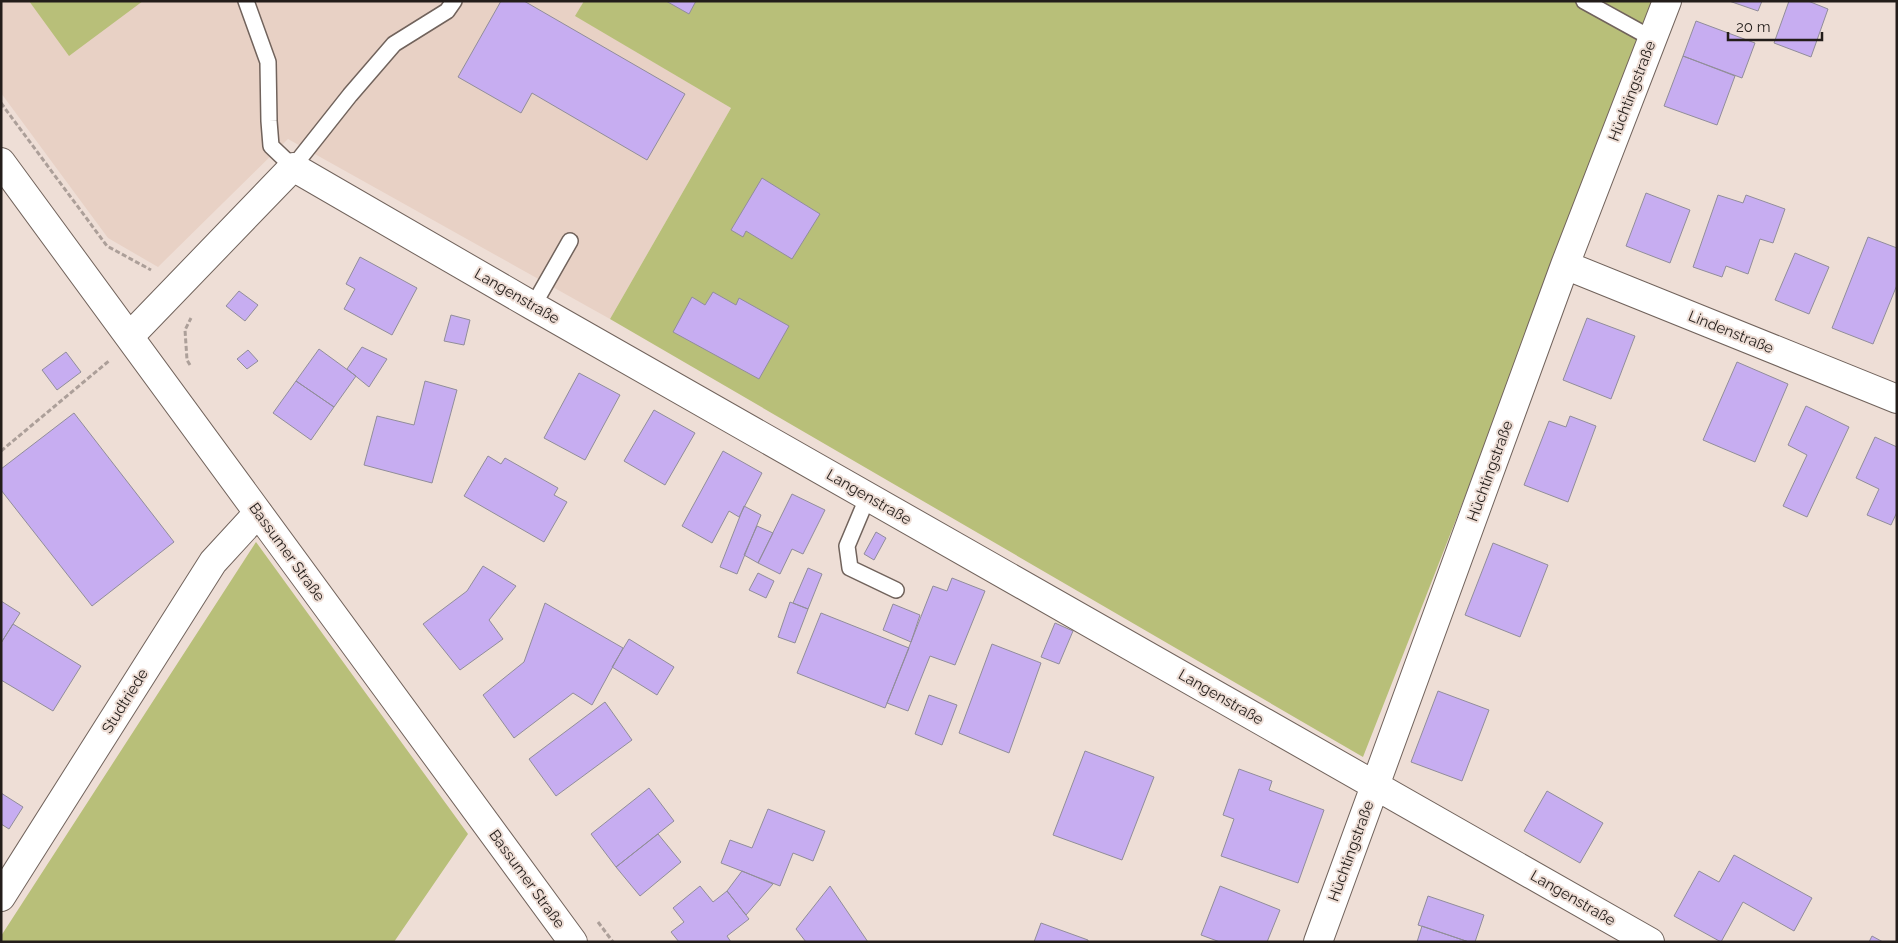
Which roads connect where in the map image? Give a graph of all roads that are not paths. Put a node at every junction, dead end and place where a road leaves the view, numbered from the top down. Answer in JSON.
{"nodes":[{"id":1,"x":246,"y":1,"type":"edge"},
{"id":2,"x":454,"y":1,"type":"edge"},
{"id":3,"x":1584,"y":1,"type":"edge"},
{"id":4,"x":1667,"y":1,"type":"edge"},
{"id":5,"x":1653,"y":39,"type":"junction"},
{"id":6,"x":1,"y":162,"type":"edge"},
{"id":7,"x":293,"y":166,"type":"junction"},
{"id":8,"x":570,"y":241,"type":"dead end"},
{"id":9,"x":1565,"y":265,"type":"junction"},
{"id":10,"x":533,"y":306,"type":"junction"},
{"id":11,"x":130,"y":336,"type":"junction"},
{"id":12,"x":1897,"y":399,"type":"edge"},
{"id":13,"x":868,"y":496,"type":"junction"},
{"id":14,"x":258,"y":513,"type":"junction"},
{"id":15,"x":896,"y":590,"type":"dead end"},
{"id":16,"x":1375,"y":784,"type":"junction"},
{"id":17,"x":1,"y":897,"type":"edge"},
{"id":18,"x":573,"y":942,"type":"edge"},
{"id":19,"x":1318,"y":942,"type":"edge"},
{"id":20,"x":1650,"y":942,"type":"edge"}],
"edges":[{"from":1,"to":7,"type":"lane"},
{"from":2,"to":7,"type":"lane"},
{"from":3,"to":5,"type":"lane"},
{"from":4,"to":5,"type":"street","name":"Hüchtingstraße"},
{"from":5,"to":9,"type":"street","name":"Hüchtingstraße"},
{"from":6,"to":11,"type":"street","name":"Bassumer Straße"},
{"from":7,"to":10,"type":"street","name":"Langenstraße"},
{"from":7,"to":11,"type":"street"},
{"from":8,"to":10,"type":"lane"},
{"from":9,"to":12,"type":"street","name":"Lindenstraße"},
{"from":9,"to":16,"type":"street","name":"Hüchtingstraße"},
{"from":10,"to":13,"type":"street","name":"Langenstraße"},
{"from":11,"to":14,"type":"street","name":"Bassumer Straße"},
{"from":13,"to":15,"type":"lane"},
{"from":13,"to":16,"type":"street","name":"Langenstraße"},
{"from":14,"to":17,"type":"street","name":"Studtriede"},
{"from":14,"to":18,"type":"street","name":"Bassumer Straße"},
{"from":16,"to":19,"type":"street","name":"Hüchtingstraße"},
{"from":16,"to":20,"type":"street","name":"Langenstraße"}]}
